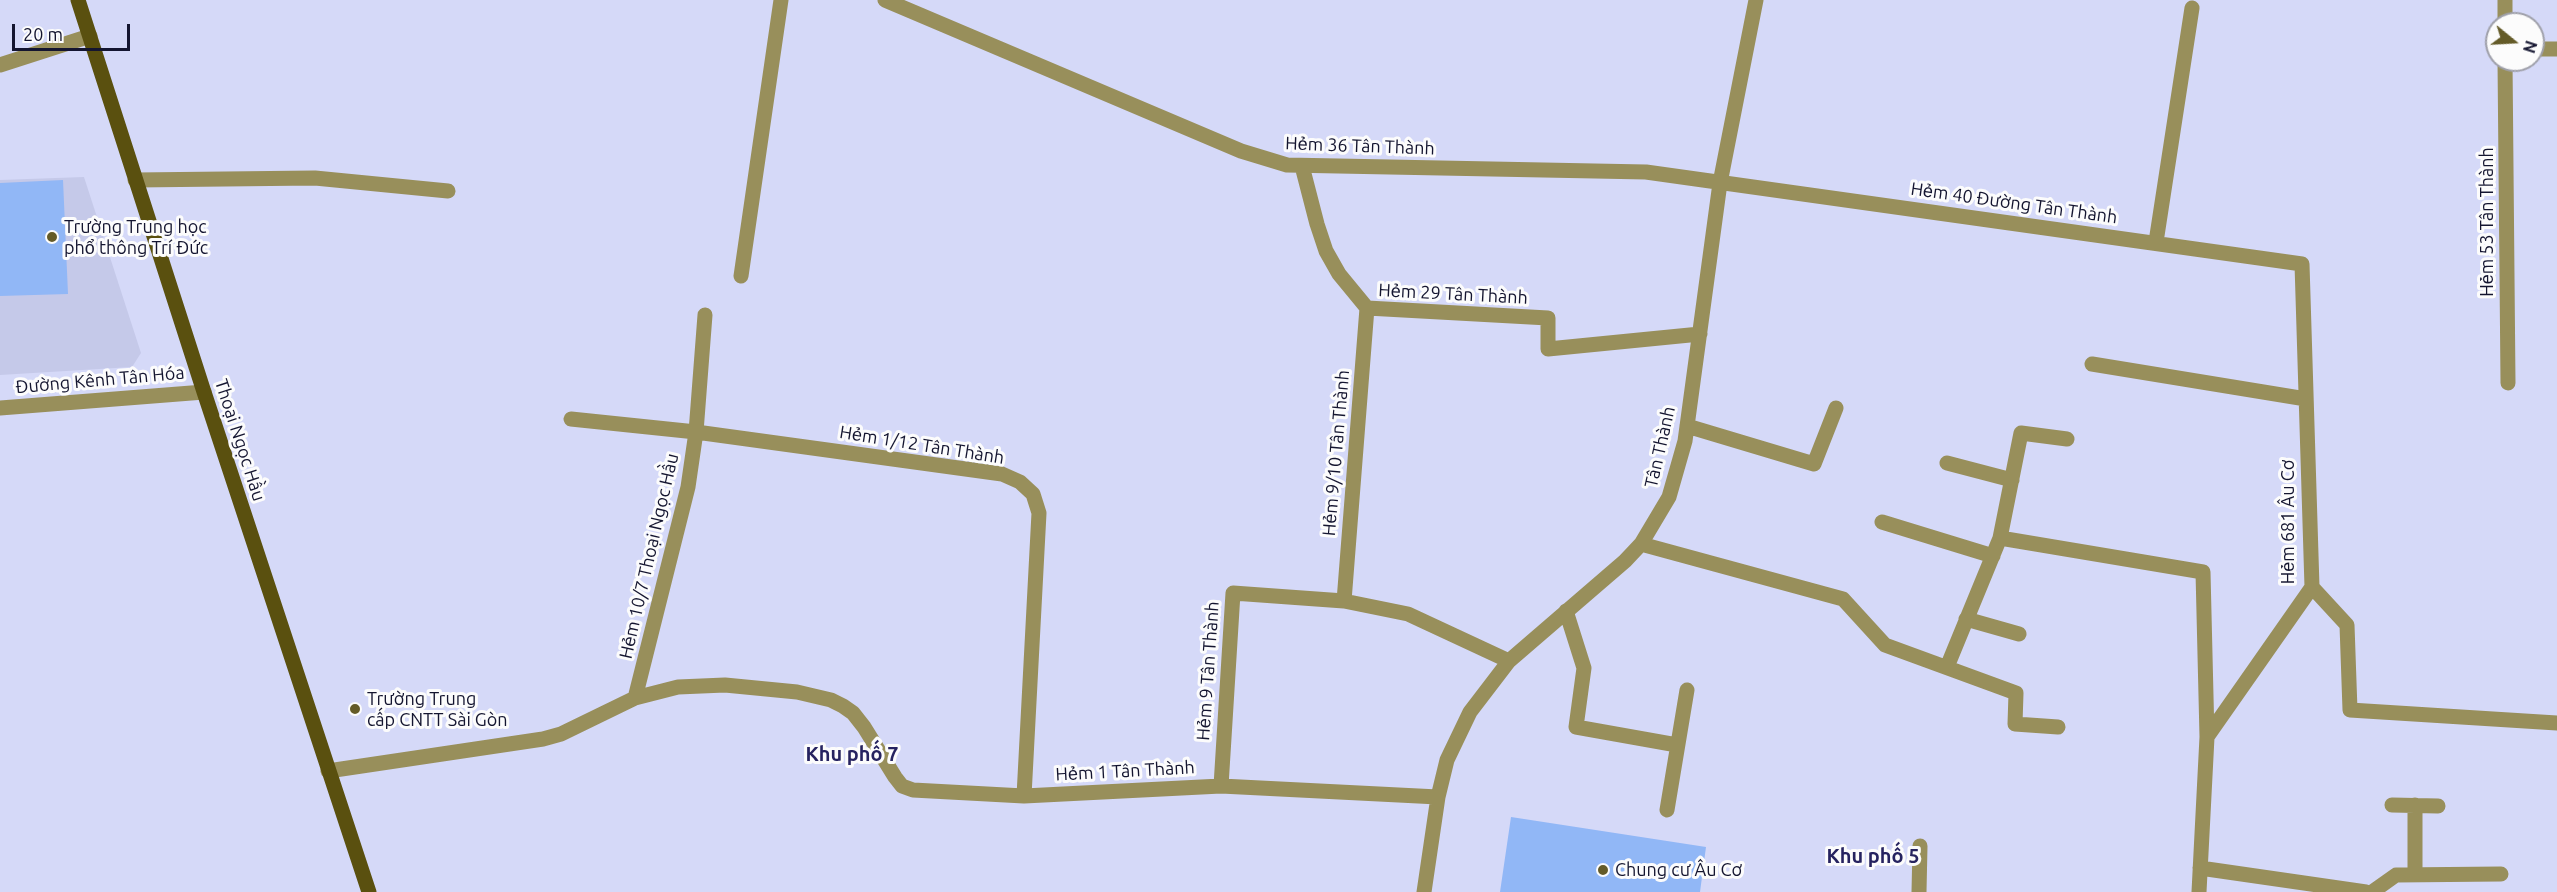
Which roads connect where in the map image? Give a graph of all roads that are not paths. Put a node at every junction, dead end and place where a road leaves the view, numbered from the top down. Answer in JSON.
{"nodes":[{"id":1,"x":78,"y":0,"type":"edge"},
{"id":2,"x":781,"y":0,"type":"edge"},
{"id":3,"x":885,"y":0,"type":"edge"},
{"id":4,"x":1756,"y":0,"type":"edge"},
{"id":5,"x":2192,"y":8,"type":"dead end"},
{"id":6,"x":90,"y":36,"type":"junction"},
{"id":7,"x":0,"y":65,"type":"edge"},
{"id":8,"x":2505,"y":72,"type":"edge"},
{"id":9,"x":1302,"y":166,"type":"junction"},
{"id":10,"x":135,"y":180,"type":"junction"},
{"id":11,"x":1720,"y":183,"type":"junction"},
{"id":12,"x":448,"y":191,"type":"dead end"},
{"id":13,"x":2157,"y":242,"type":"junction"},
{"id":14,"x":2302,"y":264,"type":"joint"},
{"id":15,"x":741,"y":276,"type":"dead end"},
{"id":16,"x":1367,"y":308,"type":"junction"},
{"id":17,"x":705,"y":315,"type":"dead end"},
{"id":18,"x":1700,"y":334,"type":"junction"},
{"id":19,"x":2092,"y":364,"type":"dead end"},
{"id":20,"x":2508,"y":383,"type":"dead end"},
{"id":21,"x":204,"y":392,"type":"junction"},
{"id":22,"x":2306,"y":399,"type":"junction"},
{"id":23,"x":0,"y":408,"type":"edge"},
{"id":24,"x":1836,"y":408,"type":"dead end"},
{"id":25,"x":572,"y":419,"type":"dead end"},
{"id":26,"x":1687,"y":426,"type":"junction"},
{"id":27,"x":696,"y":432,"type":"junction"},
{"id":28,"x":2067,"y":439,"type":"dead end"},
{"id":29,"x":1947,"y":463,"type":"dead end"},
{"id":30,"x":2012,"y":480,"type":"junction"},
{"id":31,"x":1882,"y":522,"type":"dead end"},
{"id":32,"x":2000,"y":538,"type":"junction"},
{"id":33,"x":1641,"y":544,"type":"junction"},
{"id":34,"x":1993,"y":556,"type":"junction"},
{"id":35,"x":2312,"y":587,"type":"junction"},
{"id":36,"x":1344,"y":601,"type":"junction"},
{"id":37,"x":1566,"y":611,"type":"junction"},
{"id":38,"x":1966,"y":619,"type":"junction"},
{"id":39,"x":2019,"y":634,"type":"dead end"},
{"id":40,"x":1509,"y":661,"type":"junction"},
{"id":41,"x":1947,"y":667,"type":"junction"},
{"id":42,"x":1687,"y":690,"type":"dead end"},
{"id":43,"x":635,"y":698,"type":"junction"},
{"id":44,"x":2557,"y":723,"type":"edge"},
{"id":45,"x":2058,"y":727,"type":"dead end"},
{"id":46,"x":2207,"y":737,"type":"junction"},
{"id":47,"x":1677,"y":745,"type":"junction"},
{"id":48,"x":328,"y":771,"type":"junction"},
{"id":49,"x":1221,"y":786,"type":"junction"},
{"id":50,"x":1024,"y":796,"type":"junction"},
{"id":51,"x":1438,"y":797,"type":"junction"},
{"id":52,"x":2392,"y":804,"type":"dead end"},
{"id":53,"x":2415,"y":805,"type":"junction"},
{"id":54,"x":2438,"y":806,"type":"dead end"},
{"id":55,"x":1666,"y":810,"type":"dead end"},
{"id":56,"x":1920,"y":846,"type":"dead end"},
{"id":57,"x":2200,"y":868,"type":"junction"},
{"id":58,"x":2500,"y":874,"type":"dead end"},
{"id":59,"x":2415,"y":875,"type":"junction"},
{"id":60,"x":2327,"y":889,"type":"edge"},
{"id":61,"x":369,"y":892,"type":"edge"},
{"id":62,"x":1424,"y":892,"type":"edge"},
{"id":63,"x":1919,"y":892,"type":"edge"},
{"id":64,"x":2199,"y":892,"type":"edge"},
{"id":65,"x":2366,"y":892,"type":"edge"},
{"id":66,"x":2372,"y":892,"type":"edge"}],
"edges":[{"from":1,"to":6,"type":"main road","name":"Thoại Ngọc Hầu"},
{"from":2,"to":15,"type":"street"},
{"from":3,"to":9,"type":"street","name":"Hẻm 36 Tân Thành"},
{"from":4,"to":11,"type":"street","name":"Tân Thành"},
{"from":5,"to":13,"type":"street"},
{"from":6,"to":7,"type":"street"},
{"from":6,"to":10,"type":"main road","name":"Thoại Ngọc Hầu"},
{"from":8,"to":20,"type":"street","name":"Hẻm 53 Tân Thành"},
{"from":9,"to":11,"type":"street","name":"Hẻm 36 Tân Thành"},
{"from":9,"to":16,"type":"street","name":"Hẻm 29 Tân Thành"},
{"from":10,"to":12,"type":"street"},
{"from":10,"to":21,"type":"main road","name":"Thoại Ngọc Hầu"},
{"from":11,"to":13,"type":"street","name":"Hẻm 40 Đường Tân Thành"},
{"from":11,"to":18,"type":"street","name":"Tân Thành"},
{"from":13,"to":14,"type":"street","name":"Hẻm 40 Đường Tân Thành"},
{"from":14,"to":22,"type":"street","name":"Hẻm 681 Âu Cơ"},
{"from":16,"to":18,"type":"street","name":"Hẻm 29 Tân Thành"},
{"from":16,"to":36,"type":"street","name":"Hẻm 9/10 Tân Thành"},
{"from":17,"to":27,"type":"street","name":"Hẻm 10/7 Thoại Ngọc Hầu"},
{"from":18,"to":26,"type":"street","name":"Tân Thành"},
{"from":19,"to":22,"type":"street"},
{"from":21,"to":23,"type":"street","name":"Đường Kênh Tân Hóa"},
{"from":21,"to":48,"type":"main road","name":"Thoại Ngọc Hầu"},
{"from":22,"to":35,"type":"street","name":"Hẻm 681 Âu Cơ"},
{"from":24,"to":26,"type":"street"},
{"from":25,"to":27,"type":"street","name":"Hẻm 1/12 Tân Thành"},
{"from":26,"to":33,"type":"street","name":"Tân Thành"},
{"from":27,"to":43,"type":"street","name":"Hẻm 10/7 Thoại Ngọc Hầu"},
{"from":27,"to":50,"type":"street","name":"Hẻm 1/12 Tân Thành"},
{"from":28,"to":30,"type":"street"},
{"from":29,"to":30,"type":"street"},
{"from":30,"to":32,"type":"street"},
{"from":31,"to":34,"type":"street"},
{"from":32,"to":34,"type":"street"},
{"from":32,"to":46,"type":"street"},
{"from":33,"to":37,"type":"street","name":"Tân Thành"},
{"from":33,"to":41,"type":"street"},
{"from":34,"to":38,"type":"street"},
{"from":35,"to":44,"type":"street"},
{"from":35,"to":46,"type":"street","name":"Hẻm 681 Âu Cơ"},
{"from":36,"to":40,"type":"street","name":"Hẻm 9 Tân Thành"},
{"from":36,"to":49,"type":"street","name":"Hẻm 9 Tân Thành"},
{"from":37,"to":40,"type":"street","name":"Tân Thành"},
{"from":37,"to":47,"type":"street"},
{"from":38,"to":39,"type":"street"},
{"from":38,"to":41,"type":"street"},
{"from":40,"to":51,"type":"street","name":"Tân Thành"},
{"from":41,"to":45,"type":"street"},
{"from":42,"to":47,"type":"street"},
{"from":43,"to":48,"type":"street"},
{"from":43,"to":50,"type":"street","name":"Hẻm 1 Tân Thành"},
{"from":46,"to":57,"type":"street"},
{"from":47,"to":55,"type":"street"},
{"from":48,"to":61,"type":"main road","name":"Thoại Ngọc Hầu"},
{"from":49,"to":50,"type":"street","name":"Hẻm 1 Tân Thành"},
{"from":49,"to":51,"type":"street","name":"Hẻm 1 Tân Thành"},
{"from":51,"to":62,"type":"street","name":"Tân Thành"},
{"from":52,"to":53,"type":"street"},
{"from":53,"to":54,"type":"street"},
{"from":53,"to":59,"type":"street"},
{"from":56,"to":63,"type":"street"},
{"from":57,"to":60,"type":"street"},
{"from":57,"to":64,"type":"street"},
{"from":58,"to":59,"type":"street"},
{"from":59,"to":66,"type":"street"},
{"from":60,"to":65,"type":"street"}]}
